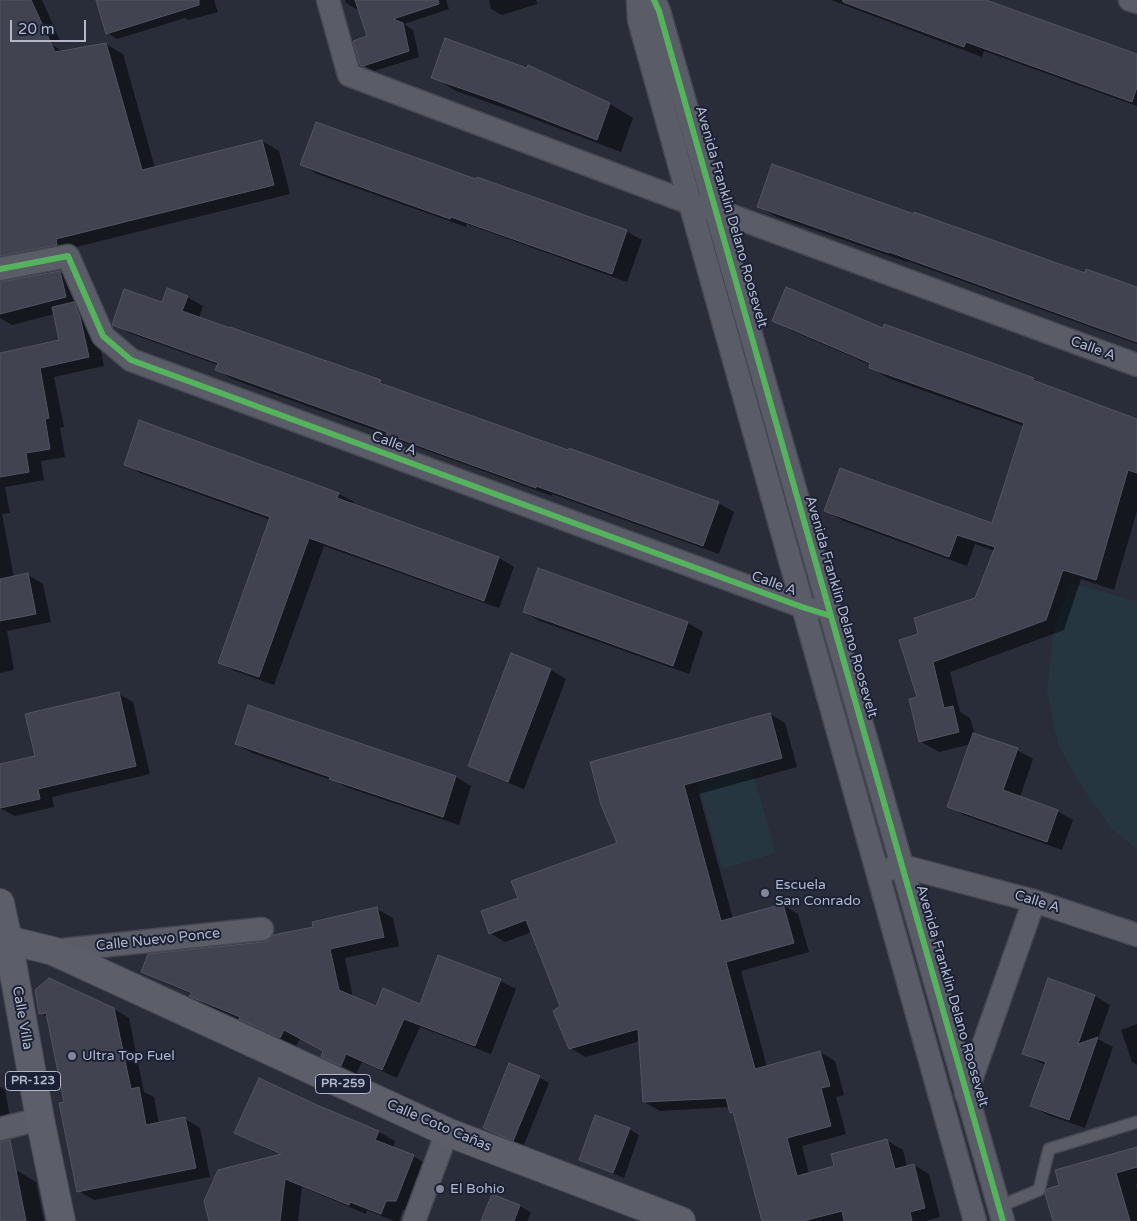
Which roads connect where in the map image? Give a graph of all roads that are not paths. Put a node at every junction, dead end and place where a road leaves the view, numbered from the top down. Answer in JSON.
{"nodes":[{"id":1,"x":328,"y":0,"type":"edge"},
{"id":2,"x":638,"y":0,"type":"edge"},
{"id":3,"x":654,"y":0,"type":"edge"},
{"id":4,"x":1130,"y":0,"type":"edge"},
{"id":5,"x":1137,"y":2,"type":"edge"},
{"id":6,"x":690,"y":202,"type":"junction"},
{"id":7,"x":716,"y":210,"type":"junction"},
{"id":8,"x":0,"y":269,"type":"edge"},
{"id":9,"x":1137,"y":365,"type":"edge"},
{"id":10,"x":802,"y":608,"type":"junction"},
{"id":11,"x":831,"y":616,"type":"junction"},
{"id":12,"x":902,"y":866,"type":"junction"},
{"id":13,"x":877,"y":872,"type":"junction"},
{"id":14,"x":1034,"y":901,"type":"junction"},
{"id":15,"x":0,"y":903,"type":"edge"},
{"id":16,"x":262,"y":930,"type":"dead end"},
{"id":17,"x":1137,"y":935,"type":"edge"},
{"id":18,"x":4,"y":941,"type":"edge"},
{"id":19,"x":54,"y":951,"type":"junction"},
{"id":20,"x":966,"y":1094,"type":"junction"},
{"id":21,"x":40,"y":1119,"type":"junction"},
{"id":22,"x":1137,"y":1122,"type":"edge"},
{"id":23,"x":0,"y":1129,"type":"edge"},
{"id":24,"x":447,"y":1132,"type":"junction"},
{"id":25,"x":1001,"y":1214,"type":"edge"},
{"id":26,"x":61,"y":1221,"type":"edge"},
{"id":27,"x":414,"y":1221,"type":"edge"},
{"id":28,"x":681,"y":1221,"type":"edge"},
{"id":29,"x":975,"y":1221,"type":"edge"}],
"edges":[{"from":1,"to":6,"type":"street","name":"Calle A"},
{"from":2,"to":6,"type":"street"},
{"from":3,"to":7,"type":"street","name":"Avenida Franklin Delano Roosevelt"},
{"from":4,"to":5,"type":"street"},
{"from":6,"to":7,"type":"street","name":"Calle A"},
{"from":6,"to":10,"type":"street"},
{"from":7,"to":9,"type":"street","name":"Calle A"},
{"from":7,"to":11,"type":"street","name":"Avenida Franklin Delano Roosevelt"},
{"from":8,"to":10,"type":"street","name":"Calle A"},
{"from":10,"to":11,"type":"street","name":"Calle A"},
{"from":10,"to":13,"type":"street"},
{"from":11,"to":12,"type":"street","name":"Avenida Franklin Delano Roosevelt"},
{"from":12,"to":13,"type":"street","name":"Calle A"},
{"from":12,"to":14,"type":"street","name":"Calle A"},
{"from":12,"to":20,"type":"street","name":"Avenida Franklin Delano Roosevelt"},
{"from":13,"to":29,"type":"street"},
{"from":14,"to":17,"type":"street","name":"Calle A"},
{"from":14,"to":20,"type":"street"},
{"from":15,"to":18,"type":"main road","name":"Calle Villa","number":"PR-123"},
{"from":16,"to":19,"type":"street","name":"Calle Nuevo Ponce"},
{"from":18,"to":19,"type":"main road","name":"Calle Coto Cañas","number":"PR-259"},
{"from":18,"to":21,"type":"main road","name":"Calle Villa","number":"PR-123"},
{"from":19,"to":24,"type":"main road","name":"Calle Coto Cañas","number":"PR-259"},
{"from":20,"to":25,"type":"street","name":"Avenida Franklin Delano Roosevelt"},
{"from":21,"to":23,"type":"street"},
{"from":21,"to":26,"type":"main road","name":"Calle Villa","number":"PR-123"},
{"from":22,"to":25,"type":"lane"},
{"from":24,"to":27,"type":"street"},
{"from":24,"to":28,"type":"main road","name":"Calle Coto Cañas","number":"PR-259"}]}
